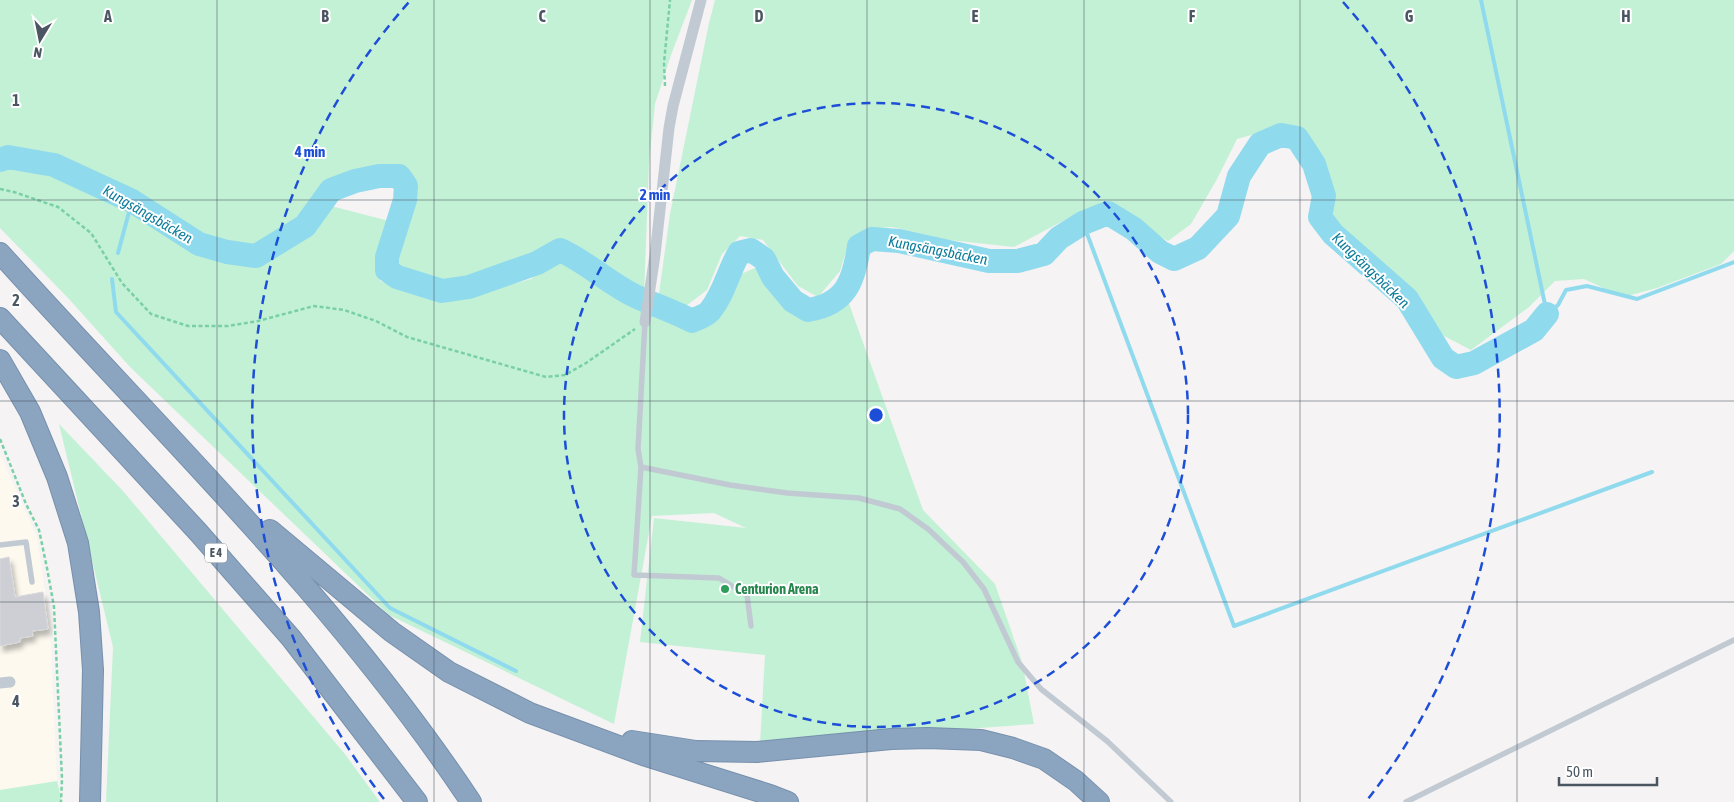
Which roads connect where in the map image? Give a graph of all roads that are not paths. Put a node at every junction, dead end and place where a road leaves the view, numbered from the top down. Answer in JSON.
{"nodes":[{"id":1,"x":701,"y":0,"type":"edge"},
{"id":2,"x":0,"y":252,"type":"edge"},
{"id":3,"x":0,"y":318,"type":"edge"},
{"id":4,"x":645,"y":322,"type":"joint"},
{"id":5,"x":0,"y":360,"type":"edge"},
{"id":6,"x":641,"y":467,"type":"junction"},
{"id":7,"x":213,"y":482,"type":"junction"},
{"id":8,"x":0,"y":545,"type":"edge"},
{"id":9,"x":32,"y":582,"type":"dead end"},
{"id":10,"x":751,"y":626,"type":"dead end"},
{"id":11,"x":1734,"y":640,"type":"edge"},
{"id":12,"x":586,"y":734,"type":"junction"},
{"id":13,"x":90,"y":802,"type":"edge"},
{"id":14,"x":417,"y":802,"type":"edge"},
{"id":15,"x":471,"y":802,"type":"edge"},
{"id":16,"x":788,"y":802,"type":"edge"},
{"id":17,"x":1099,"y":802,"type":"edge"},
{"id":18,"x":1171,"y":802,"type":"edge"},
{"id":19,"x":1406,"y":802,"type":"edge"}],
"edges":[{"from":1,"to":4,"type":"street"},
{"from":2,"to":7,"type":"highway"},
{"from":3,"to":14,"type":"highway","number":"E 4"},
{"from":4,"to":6,"type":"lane"},
{"from":5,"to":13,"type":"highway"},
{"from":6,"to":10,"type":"lane"},
{"from":6,"to":18,"type":"lane"},
{"from":7,"to":12,"type":"highway"},
{"from":7,"to":15,"type":"highway"},
{"from":8,"to":9,"type":"lane"},
{"from":11,"to":19,"type":"lane"},
{"from":12,"to":16,"type":"highway"},
{"from":12,"to":17,"type":"highway"}]}
